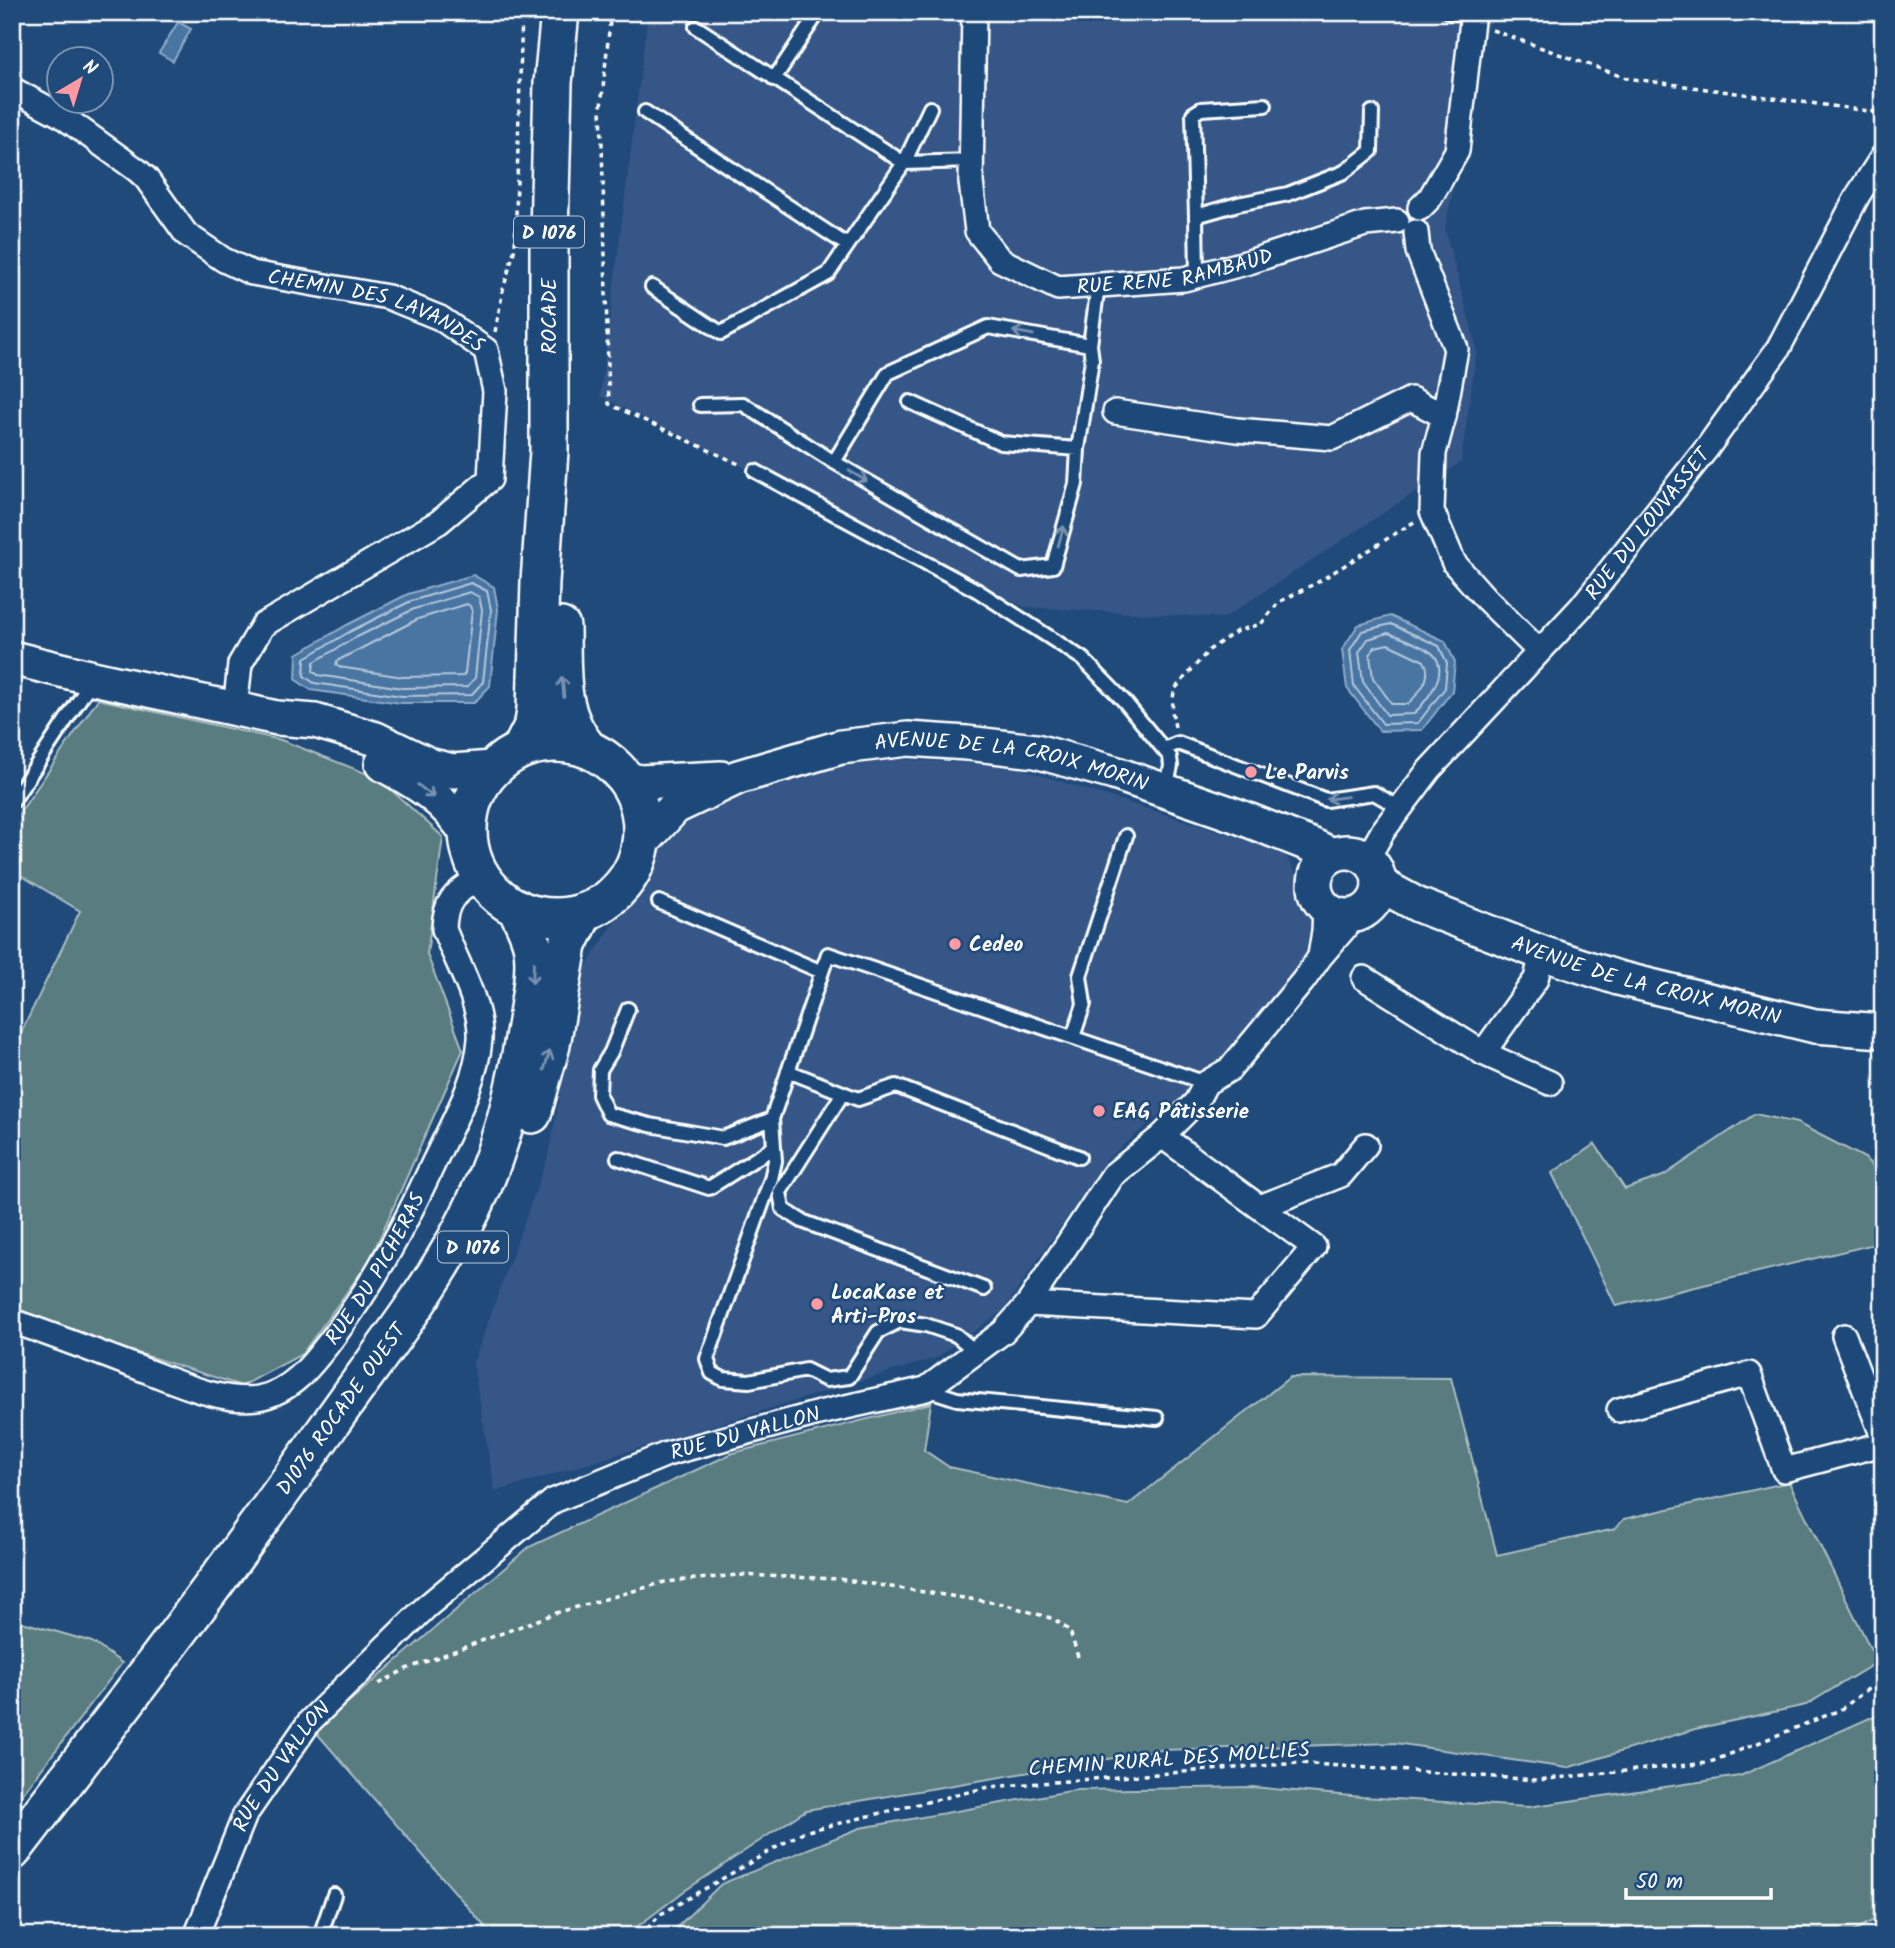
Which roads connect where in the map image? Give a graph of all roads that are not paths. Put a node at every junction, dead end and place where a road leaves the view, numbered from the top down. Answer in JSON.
{"nodes":[{"id":1,"x":560,"y":12,"type":"edge"},
{"id":2,"x":974,"y":12,"type":"edge"},
{"id":3,"x":1449,"y":12,"type":"edge"},
{"id":4,"x":818,"y":13,"type":"edge"},
{"id":5,"x":1473,"y":18,"type":"edge"},
{"id":6,"x":696,"y":27,"type":"dead end"},
{"id":7,"x":774,"y":79,"type":"junction"},
{"id":8,"x":12,"y":89,"type":"edge"},
{"id":9,"x":1265,"y":105,"type":"dead end"},
{"id":10,"x":930,"y":108,"type":"dead end"},
{"id":11,"x":645,"y":111,"type":"dead end"},
{"id":12,"x":1372,"y":112,"type":"dead end"},
{"id":13,"x":1883,"y":156,"type":"edge"},
{"id":14,"x":972,"y":161,"type":"junction"},
{"id":15,"x":904,"y":163,"type":"junction"},
{"id":16,"x":1196,"y":216,"type":"junction"},
{"id":17,"x":1407,"y":227,"type":"junction"},
{"id":18,"x":848,"y":246,"type":"junction"},
{"id":19,"x":1198,"y":276,"type":"junction"},
{"id":20,"x":1098,"y":285,"type":"junction"},
{"id":21,"x":652,"y":287,"type":"dead end"},
{"id":22,"x":1090,"y":345,"type":"junction"},
{"id":23,"x":910,"y":402,"type":"dead end"},
{"id":24,"x":700,"y":405,"type":"dead end"},
{"id":25,"x":1115,"y":412,"type":"dead end"},
{"id":26,"x":1444,"y":416,"type":"junction"},
{"id":27,"x":1078,"y":449,"type":"junction"},
{"id":28,"x":549,"y":451,"type":"junction"},
{"id":29,"x":834,"y":462,"type":"junction"},
{"id":30,"x":755,"y":471,"type":"road end"},
{"id":31,"x":1539,"y":651,"type":"junction"},
{"id":32,"x":12,"y":657,"type":"edge"},
{"id":33,"x":93,"y":678,"type":"junction"},
{"id":34,"x":235,"y":709,"type":"junction"},
{"id":35,"x":278,"y":718,"type":"junction"},
{"id":36,"x":522,"y":748,"type":"junction"},
{"id":37,"x":1164,"y":748,"type":"junction"},
{"id":38,"x":589,"y":749,"type":"junction"},
{"id":39,"x":492,"y":768,"type":"junction"},
{"id":40,"x":738,"y":777,"type":"junction"},
{"id":41,"x":626,"y":779,"type":"junction"},
{"id":42,"x":1166,"y":791,"type":"junction"},
{"id":43,"x":12,"y":802,"type":"edge"},
{"id":44,"x":1400,"y":808,"type":"junction"},
{"id":45,"x":468,"y":835,"type":"junction"},
{"id":46,"x":1126,"y":836,"type":"dead end"},
{"id":47,"x":642,"y":843,"type":"junction"},
{"id":48,"x":481,"y":876,"type":"junction"},
{"id":49,"x":1348,"y":887,"type":"junction"},
{"id":50,"x":659,"y":902,"type":"dead end"},
{"id":51,"x":517,"y":908,"type":"junction"},
{"id":52,"x":584,"y":912,"type":"junction"},
{"id":53,"x":1542,"y":953,"type":"junction"},
{"id":54,"x":1320,"y":957,"type":"junction"},
{"id":55,"x":822,"y":972,"type":"junction"},
{"id":56,"x":1364,"y":978,"type":"dead end"},
{"id":57,"x":628,"y":1009,"type":"dead end"},
{"id":58,"x":1883,"y":1031,"type":"edge"},
{"id":59,"x":1073,"y":1037,"type":"junction"},
{"id":60,"x":1483,"y":1053,"type":"junction"},
{"id":61,"x":789,"y":1071,"type":"junction"},
{"id":62,"x":1206,"y":1083,"type":"junction"},
{"id":63,"x":1550,"y":1083,"type":"dead end"},
{"id":64,"x":843,"y":1093,"type":"junction"},
{"id":65,"x":772,"y":1119,"type":"junction"},
{"id":66,"x":1162,"y":1136,"type":"junction"},
{"id":67,"x":1366,"y":1145,"type":"dead end"},
{"id":68,"x":774,"y":1147,"type":"junction"},
{"id":69,"x":1079,"y":1157,"type":"dead end"},
{"id":70,"x":618,"y":1158,"type":"dead end"},
{"id":71,"x":1260,"y":1208,"type":"junction"},
{"id":72,"x":984,"y":1289,"type":"dead end"},
{"id":73,"x":1028,"y":1304,"type":"junction"},
{"id":74,"x":12,"y":1321,"type":"edge"},
{"id":75,"x":1844,"y":1336,"type":"dead end"},
{"id":76,"x":976,"y":1352,"type":"junction"},
{"id":77,"x":926,"y":1389,"type":"junction"},
{"id":78,"x":1619,"y":1410,"type":"dead end"},
{"id":79,"x":1157,"y":1418,"type":"dead end"},
{"id":80,"x":1883,"y":1437,"type":"edge"},
{"id":81,"x":1883,"y":1444,"type":"edge"},
{"id":82,"x":256,"y":1529,"type":"junction"},
{"id":83,"x":12,"y":1851,"type":"edge"},
{"id":84,"x":334,"y":1895,"type":"dead end"},
{"id":85,"x":196,"y":1936,"type":"edge"},
{"id":86,"x":320,"y":1936,"type":"edge"}],
"edges":[{"from":1,"to":28,"type":"main road","name":"ROCADE","number":"D 1076"},
{"from":2,"to":14,"type":"street","name":"RUE RENÉ RAMBAUD"},
{"from":3,"to":5,"type":"lane"},
{"from":4,"to":7,"type":"lane"},
{"from":5,"to":17,"type":"street"},
{"from":6,"to":7,"type":"lane"},
{"from":7,"to":15,"type":"lane"},
{"from":8,"to":34,"type":"street","name":"CHEMIN DES LAVANDES"},
{"from":9,"to":16,"type":"lane"},
{"from":10,"to":15,"type":"lane"},
{"from":11,"to":18,"type":"lane"},
{"from":12,"to":16,"type":"lane"},
{"from":13,"to":31,"type":"street","name":"RUE DU LOUVASSET"},
{"from":14,"to":15,"type":"lane"},
{"from":14,"to":20,"type":"street","name":"RUE RENÉ RAMBAUD"},
{"from":15,"to":18,"type":"lane"},
{"from":16,"to":19,"type":"lane"},
{"from":17,"to":19,"type":"street","name":"RUE RENÉ RAMBAUD"},
{"from":17,"to":26,"type":"street"},
{"from":18,"to":21,"type":"lane"},
{"from":19,"to":20,"type":"street","name":"RUE RENÉ RAMBAUD"},
{"from":20,"to":22,"type":"lane"},
{"from":22,"to":27,"type":"lane"},
{"from":22,"to":29,"type":"lane","one_way":true},
{"from":23,"to":27,"type":"lane"},
{"from":24,"to":29,"type":"lane"},
{"from":25,"to":26,"type":"street"},
{"from":26,"to":31,"type":"street"},
{"from":29,"to":27,"type":"lane","one_way":true},
{"from":28,"to":36,"type":"main road","name":"ROCADE","number":"D 1076"},
{"from":38,"to":28,"type":"main road","name":"ROCADE","number":"D 1076","one_way":true},
{"from":30,"to":37,"type":"lane"},
{"from":31,"to":44,"type":"street","name":"RUE DU LOUVASSET"},
{"from":32,"to":33,"type":"main road"},
{"from":33,"to":34,"type":"main road"},
{"from":33,"to":43,"type":"lane"},
{"from":34,"to":35,"type":"main road"},
{"from":35,"to":39,"type":"main road"},
{"from":35,"to":45,"type":"main road","one_way":true},
{"from":36,"to":38,"type":"main road"},
{"from":36,"to":39,"type":"main road"},
{"from":37,"to":42,"type":"lane"},
{"from":44,"to":37,"type":"lane","one_way":true},
{"from":38,"to":41,"type":"main road"},
{"from":39,"to":45,"type":"main road"},
{"from":40,"to":41,"type":"main road","name":"AVENUE DE LA CROIX MORIN"},
{"from":40,"to":42,"type":"main road","name":"AVENUE DE LA CROIX MORIN"},
{"from":40,"to":47,"type":"main road","name":"AVENUE DE LA CROIX MORIN"},
{"from":41,"to":47,"type":"main road"},
{"from":42,"to":49,"type":"main road","name":"AVENUE DE LA CROIX MORIN"},
{"from":44,"to":49,"type":"street","name":"RUE DU LOUVASSET"},
{"from":45,"to":48,"type":"main road"},
{"from":46,"to":59,"type":"lane"},
{"from":47,"to":52,"type":"main road"},
{"from":48,"to":51,"type":"main road"},
{"from":48,"to":74,"type":"street","name":"RUE DU PICHERAS"},
{"from":49,"to":53,"type":"main road","name":"AVENUE DE LA CROIX MORIN"},
{"from":49,"to":54,"type":"street","name":"RUE DU VALLON"},
{"from":49,"to":54,"type":"street","name":"RUE DU VALLON"},
{"from":50,"to":55,"type":"lane"},
{"from":51,"to":52,"type":"main road"},
{"from":51,"to":82,"type":"main road","name":"D1076 ROCADE OUEST","number":"D 1076","one_way":true},
{"from":82,"to":52,"type":"main road","number":"D 1076","one_way":true},
{"from":53,"to":58,"type":"main road","name":"AVENUE DE LA CROIX MORIN"},
{"from":53,"to":60,"type":"street"},
{"from":54,"to":62,"type":"street","name":"RUE DU VALLON"},
{"from":55,"to":59,"type":"lane"},
{"from":55,"to":61,"type":"lane"},
{"from":56,"to":60,"type":"street"},
{"from":57,"to":65,"type":"lane"},
{"from":59,"to":62,"type":"lane"},
{"from":60,"to":63,"type":"street"},
{"from":61,"to":64,"type":"lane"},
{"from":61,"to":65,"type":"lane"},
{"from":62,"to":66,"type":"street","name":"RUE DU VALLON"},
{"from":64,"to":69,"type":"lane"},
{"from":64,"to":72,"type":"lane"},
{"from":65,"to":68,"type":"lane"},
{"from":66,"to":71,"type":"street"},
{"from":66,"to":73,"type":"street","name":"RUE DU VALLON"},
{"from":67,"to":71,"type":"street"},
{"from":68,"to":70,"type":"lane"},
{"from":68,"to":76,"type":"lane"},
{"from":71,"to":73,"type":"street"},
{"from":73,"to":76,"type":"street","name":"RUE DU VALLON"},
{"from":75,"to":80,"type":"street"},
{"from":76,"to":77,"type":"street","name":"RUE DU VALLON"},
{"from":77,"to":79,"type":"lane"},
{"from":77,"to":85,"type":"street","name":"RUE DU VALLON"},
{"from":78,"to":81,"type":"street"},
{"from":82,"to":83,"type":"main road","name":"D1076 ROCADE OUEST","number":"D 1076"},
{"from":84,"to":86,"type":"lane"}]}
